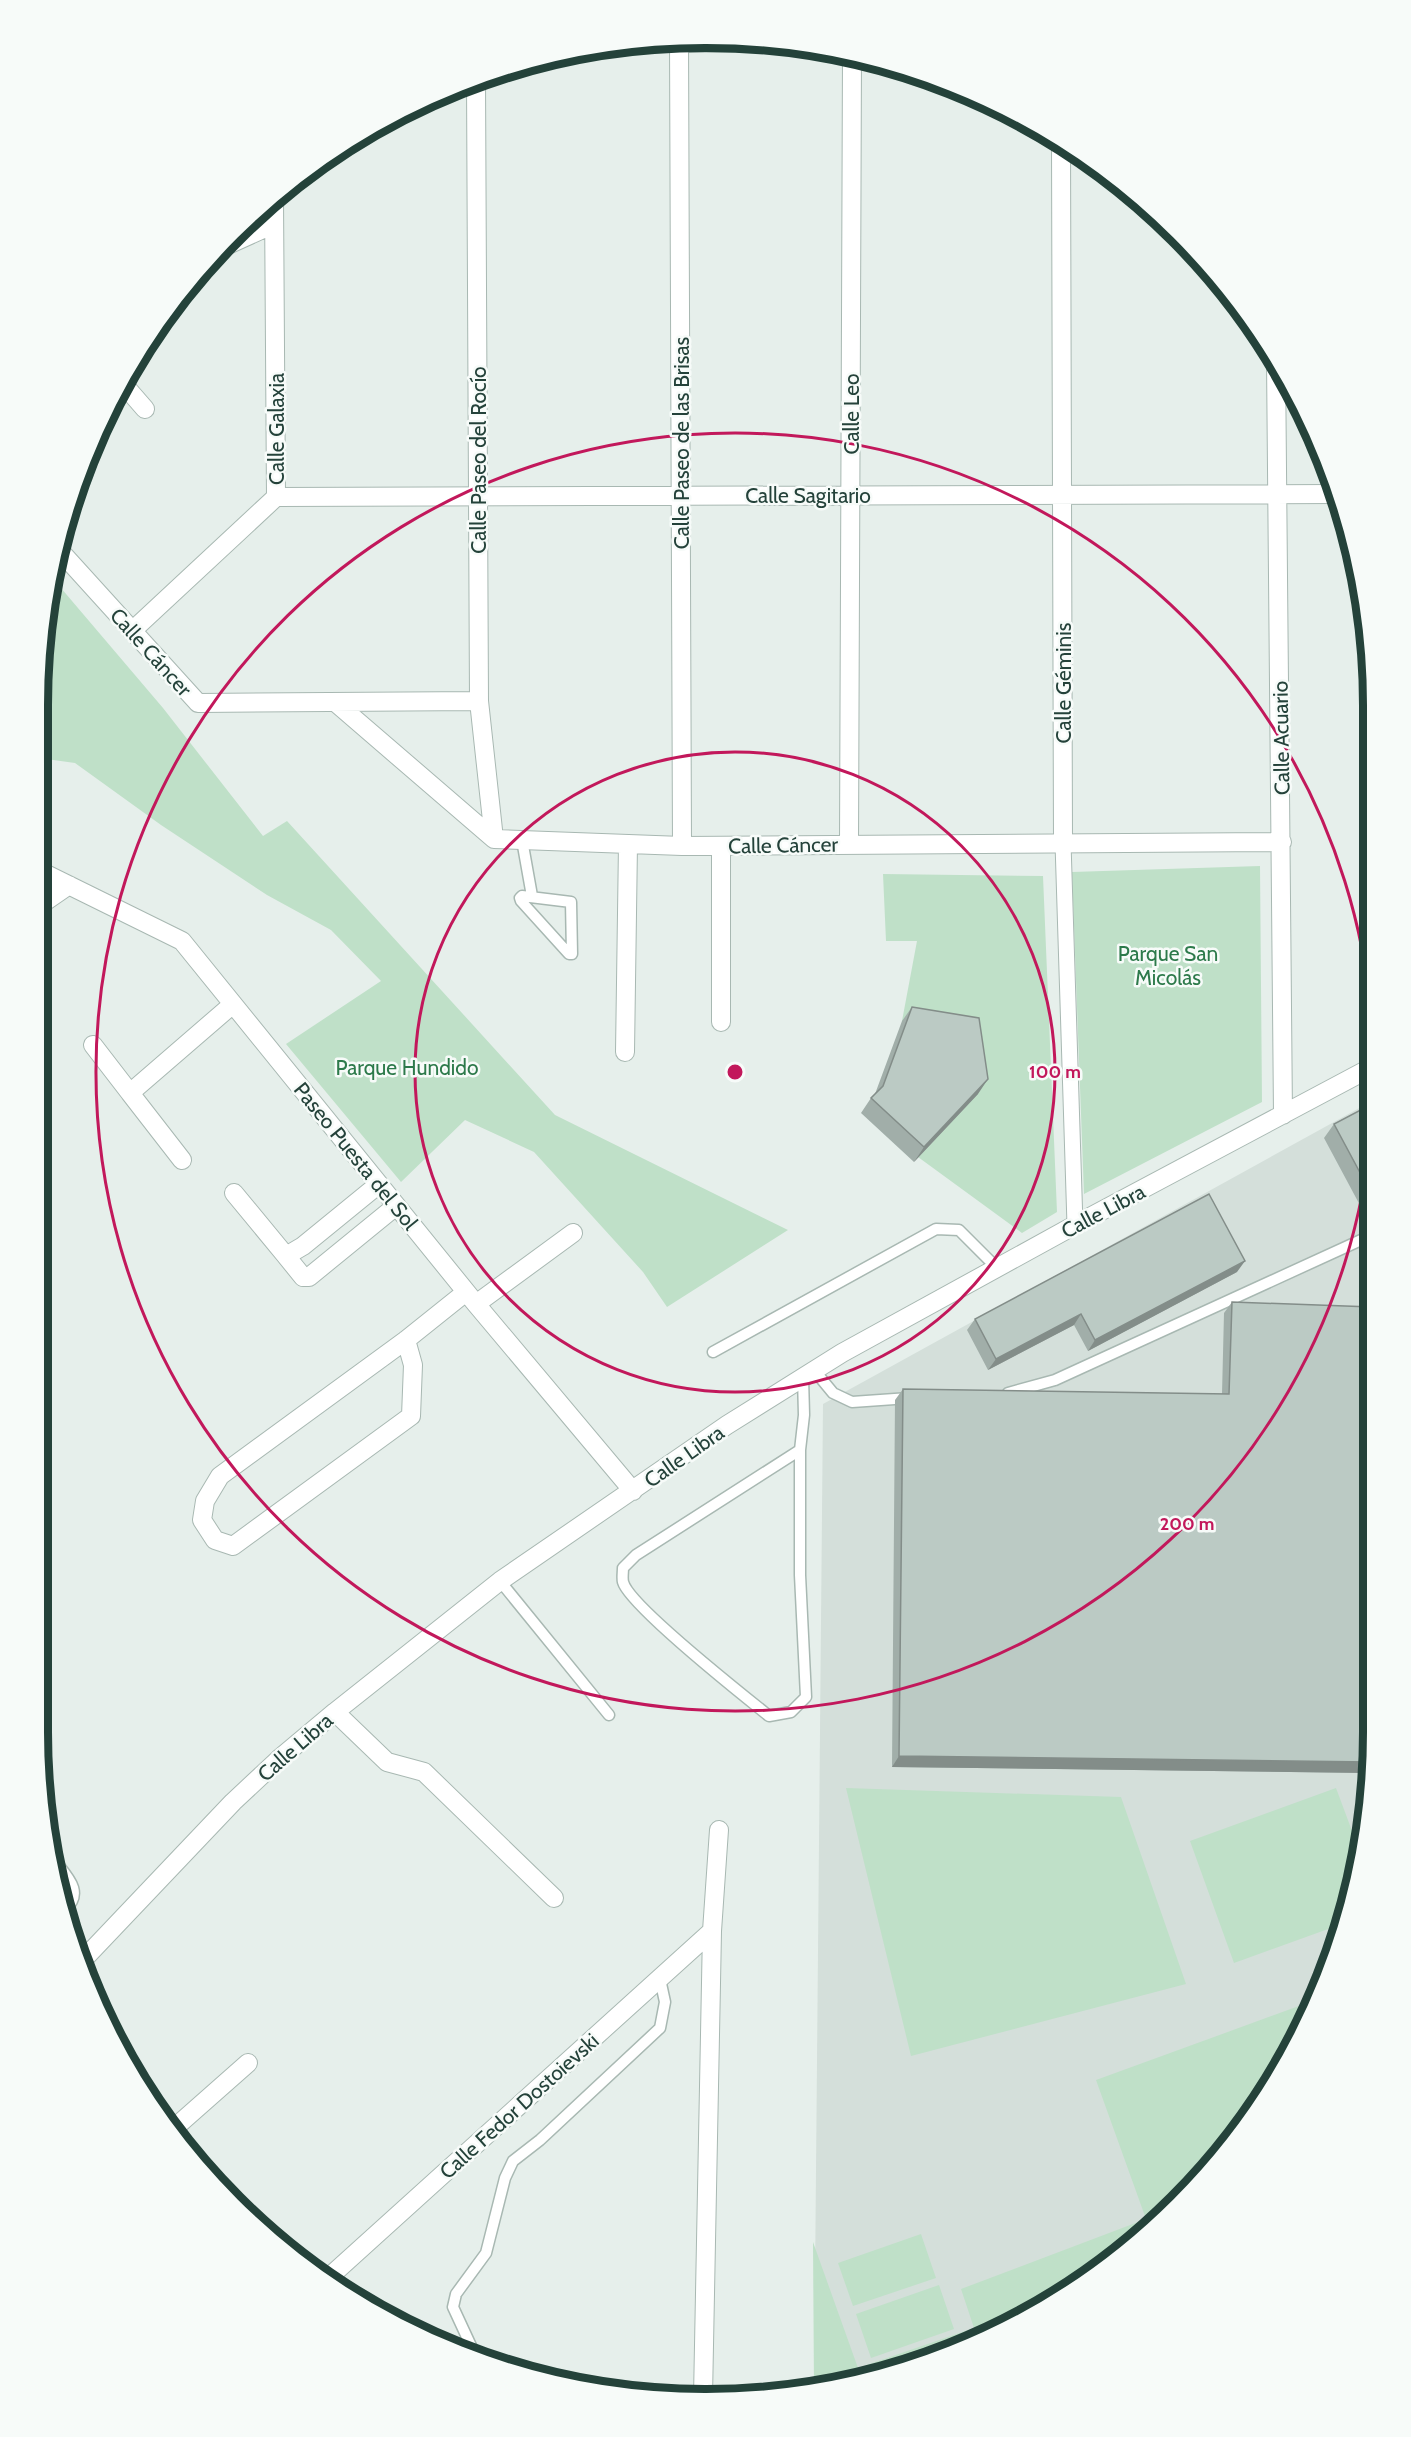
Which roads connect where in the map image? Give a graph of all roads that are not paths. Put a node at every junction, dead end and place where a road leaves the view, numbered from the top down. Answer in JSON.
{"nodes":[{"id":1,"x":679,"y":49,"type":"edge"},
{"id":2,"x":852,"y":65,"type":"edge"},
{"id":3,"x":476,"y":90,"type":"edge"},
{"id":4,"x":1061,"y":153,"type":"edge"},
{"id":5,"x":274,"y":209,"type":"edge"},
{"id":6,"x":274,"y":224,"type":"junction"},
{"id":7,"x":245,"y":237,"type":"edge"},
{"id":8,"x":1276,"y":379,"type":"edge"},
{"id":9,"x":129,"y":390,"type":"edge"},
{"id":10,"x":145,"y":409,"type":"dead end"},
{"id":11,"x":1062,"y":494,"type":"junction"},
{"id":12,"x":1278,"y":494,"type":"junction"},
{"id":13,"x":1328,"y":494,"type":"edge"},
{"id":14,"x":850,"y":495,"type":"junction"},
{"id":15,"x":478,"y":496,"type":"junction"},
{"id":16,"x":681,"y":496,"type":"junction"},
{"id":17,"x":276,"y":497,"type":"junction"},
{"id":18,"x":65,"y":557,"type":"edge"},
{"id":19,"x":132,"y":631,"type":"junction"},
{"id":20,"x":479,"y":701,"type":"junction"},
{"id":21,"x":334,"y":702,"type":"junction"},
{"id":22,"x":494,"y":839,"type":"junction"},
{"id":23,"x":522,"y":840,"type":"junction"},
{"id":24,"x":1282,"y":842,"type":"junction"},
{"id":25,"x":1063,"y":843,"type":"junction"},
{"id":26,"x":628,"y":844,"type":"junction"},
{"id":27,"x":849,"y":845,"type":"junction"},
{"id":28,"x":682,"y":846,"type":"junction"},
{"id":29,"x":721,"y":846,"type":"junction"},
{"id":30,"x":48,"y":875,"type":"edge"},
{"id":31,"x":69,"y":885,"type":"junction"},
{"id":32,"x":532,"y":896,"type":"junction"},
{"id":33,"x":48,"y":899,"type":"edge"},
{"id":34,"x":233,"y":1004,"type":"junction"},
{"id":35,"x":721,"y":1022,"type":"dead end"},
{"id":36,"x":93,"y":1045,"type":"dead end"},
{"id":37,"x":625,"y":1052,"type":"dead end"},
{"id":38,"x":1363,"y":1072,"type":"edge"},
{"id":39,"x":130,"y":1093,"type":"junction"},
{"id":40,"x":1283,"y":1115,"type":"junction"},
{"id":41,"x":182,"y":1160,"type":"dead end"},
{"id":42,"x":379,"y":1184,"type":"junction"},
{"id":43,"x":234,"y":1193,"type":"dead end"},
{"id":44,"x":396,"y":1206,"type":"junction"},
{"id":45,"x":1075,"y":1225,"type":"junction"},
{"id":46,"x":573,"y":1233,"type":"dead end"},
{"id":47,"x":1363,"y":1239,"type":"edge"},
{"id":48,"x":286,"y":1256,"type":"junction"},
{"id":49,"x":997,"y":1268,"type":"junction"},
{"id":50,"x":471,"y":1298,"type":"junction"},
{"id":51,"x":406,"y":1340,"type":"junction"},
{"id":52,"x":713,"y":1352,"type":"dead end"},
{"id":53,"x":808,"y":1373,"type":"junction"},
{"id":54,"x":1000,"y":1394,"type":"edge"},
{"id":55,"x":924,"y":1397,"type":"edge"},
{"id":56,"x":800,"y":1450,"type":"junction"},
{"id":57,"x":633,"y":1491,"type":"junction"},
{"id":58,"x":500,"y":1581,"type":"junction"},
{"id":59,"x":335,"y":1712,"type":"junction"},
{"id":60,"x":609,"y":1715,"type":"dead end"},
{"id":61,"x":718,"y":1830,"type":"dead end"},
{"id":62,"x":64,"y":1872,"type":"edge"},
{"id":63,"x":554,"y":1898,"type":"dead end"},
{"id":64,"x":71,"y":1905,"type":"edge"},
{"id":65,"x":712,"y":1931,"type":"junction"},
{"id":66,"x":88,"y":1955,"type":"edge"},
{"id":67,"x":660,"y":1979,"type":"junction"},
{"id":68,"x":248,"y":2063,"type":"dead end"},
{"id":69,"x":179,"y":2125,"type":"edge"},
{"id":70,"x":333,"y":2273,"type":"edge"},
{"id":71,"x":471,"y":2345,"type":"edge"},
{"id":72,"x":703,"y":2389,"type":"edge"}],
"edges":[{"from":1,"to":16,"type":"street","name":"Calle Paseo de las Brisas"},
{"from":2,"to":14,"type":"street","name":"Calle Leo"},
{"from":3,"to":15,"type":"street","name":"Calle Paseo del Rocío"},
{"from":4,"to":11,"type":"street","name":"Calle Géminis"},
{"from":5,"to":6,"type":"street","name":"Calle Galaxia"},
{"from":6,"to":7,"type":"street"},
{"from":6,"to":17,"type":"street","name":"Calle Galaxia"},
{"from":8,"to":12,"type":"street","name":"Calle Acuario"},
{"from":9,"to":10,"type":"street"},
{"from":11,"to":12,"type":"street","name":"Calle Sagitario"},
{"from":11,"to":14,"type":"street","name":"Calle Sagitario"},
{"from":11,"to":25,"type":"street","name":"Calle Géminis"},
{"from":12,"to":13,"type":"street","name":"Calle Sagitario"},
{"from":12,"to":24,"type":"street","name":"Calle Acuario"},
{"from":14,"to":16,"type":"street","name":"Calle Sagitario"},
{"from":14,"to":27,"type":"street","name":"Calle Leo"},
{"from":15,"to":16,"type":"street","name":"Calle Sagitario"},
{"from":15,"to":17,"type":"street","name":"Calle Sagitario"},
{"from":15,"to":20,"type":"street","name":"Calle Paseo del Rocío"},
{"from":16,"to":28,"type":"street","name":"Calle Paseo de las Brisas"},
{"from":17,"to":19,"type":"street","name":"Calle Galaxia"},
{"from":18,"to":19,"type":"street","name":"Calle Cáncer"},
{"from":19,"to":21,"type":"street","name":"Calle Cáncer"},
{"from":20,"to":21,"type":"street","name":"Calle Cáncer"},
{"from":20,"to":22,"type":"street","name":"Calle Paseo del Rocío"},
{"from":21,"to":22,"type":"street"},
{"from":22,"to":23,"type":"street","name":"Calle Cáncer"},
{"from":23,"to":26,"type":"street","name":"Calle Cáncer"},
{"from":23,"to":32,"type":"lane"},
{"from":24,"to":25,"type":"street","name":"Calle Cáncer"},
{"from":24,"to":40,"type":"street","name":"Calle Acuario"},
{"from":25,"to":27,"type":"street","name":"Calle Cáncer"},
{"from":25,"to":45,"type":"street","name":"Calle Géminis"},
{"from":26,"to":28,"type":"street","name":"Calle Cáncer"},
{"from":26,"to":37,"type":"street"},
{"from":27,"to":29,"type":"street","name":"Calle Cáncer"},
{"from":28,"to":29,"type":"street","name":"Calle Cáncer"},
{"from":29,"to":35,"type":"street"},
{"from":30,"to":31,"type":"street","name":"Paseo Puesta del Sol"},
{"from":31,"to":33,"type":"street"},
{"from":31,"to":34,"type":"street","name":"Paseo Puesta del Sol"},
{"from":32,"to":32,"type":"lane"},
{"from":34,"to":39,"type":"street"},
{"from":34,"to":42,"type":"street","name":"Paseo Puesta del Sol"},
{"from":36,"to":39,"type":"street"},
{"from":38,"to":40,"type":"street","name":"Calle Libra"},
{"from":39,"to":41,"type":"street"},
{"from":40,"to":45,"type":"street","name":"Calle Libra"},
{"from":42,"to":44,"type":"street","name":"Paseo Puesta del Sol"},
{"from":42,"to":48,"type":"street"},
{"from":43,"to":48,"type":"street"},
{"from":44,"to":48,"type":"street"},
{"from":44,"to":50,"type":"street","name":"Paseo Puesta del Sol"},
{"from":45,"to":49,"type":"street","name":"Calle Libra"},
{"from":46,"to":50,"type":"street"},
{"from":47,"to":54,"type":"lane"},
{"from":49,"to":52,"type":"lane"},
{"from":49,"to":53,"type":"street","name":"Calle Libra"},
{"from":50,"to":51,"type":"street"},
{"from":50,"to":57,"type":"street","name":"Paseo Puesta del Sol"},
{"from":51,"to":51,"type":"street"},
{"from":53,"to":55,"type":"lane"},
{"from":53,"to":56,"type":"lane"},
{"from":53,"to":57,"type":"street","name":"Calle Libra"},
{"from":56,"to":56,"type":"lane"},
{"from":57,"to":58,"type":"street","name":"Calle Libra"},
{"from":58,"to":59,"type":"street","name":"Calle Libra"},
{"from":58,"to":60,"type":"lane"},
{"from":59,"to":63,"type":"street"},
{"from":59,"to":66,"type":"street","name":"Calle Libra"},
{"from":61,"to":65,"type":"street"},
{"from":62,"to":64,"type":"lane"},
{"from":65,"to":67,"type":"street","name":"Calle Fedor Dostoievski"},
{"from":65,"to":72,"type":"street"},
{"from":67,"to":70,"type":"street","name":"Calle Fedor Dostoievski"},
{"from":67,"to":71,"type":"lane"},
{"from":68,"to":69,"type":"street"}]}
